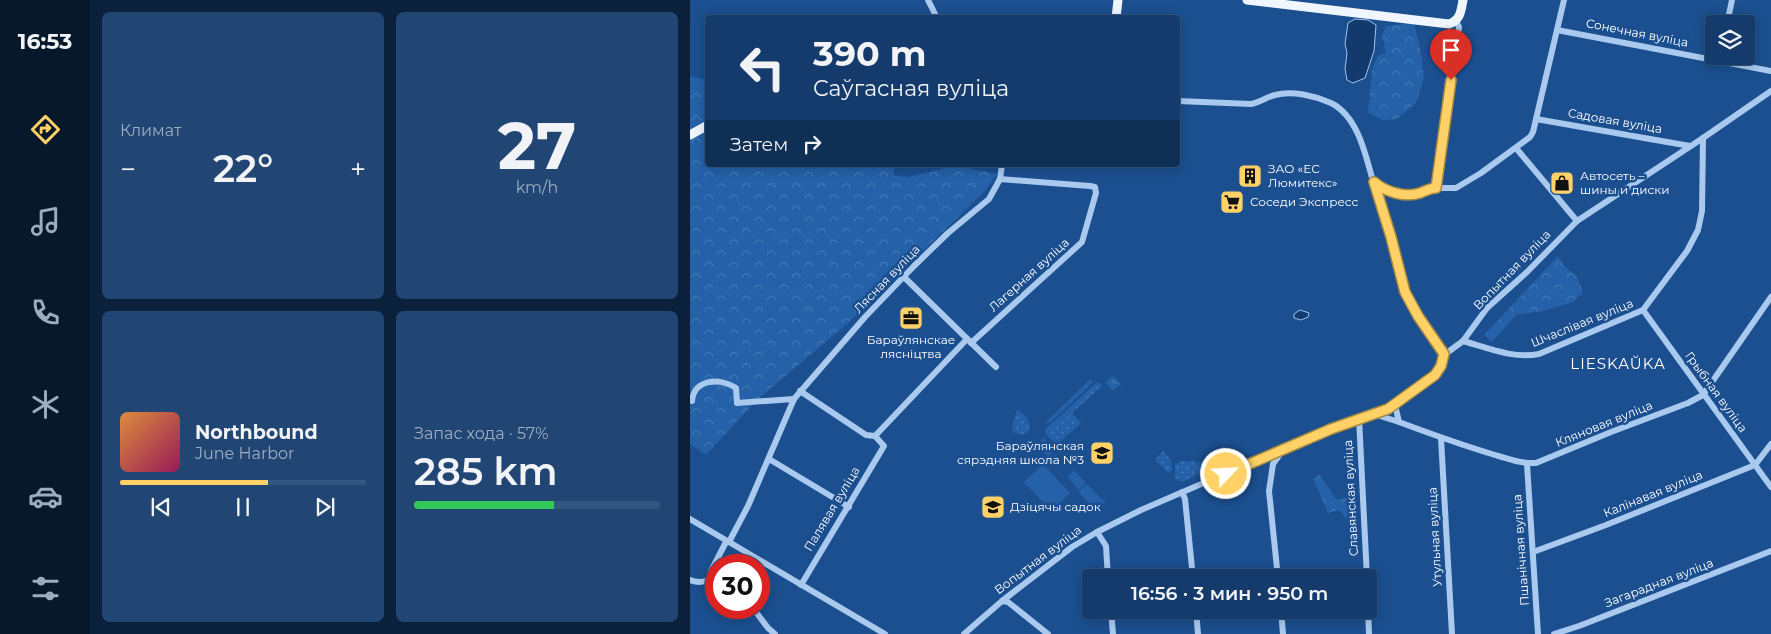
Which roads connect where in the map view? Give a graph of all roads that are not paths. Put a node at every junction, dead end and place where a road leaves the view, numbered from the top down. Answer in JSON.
{"nodes":[{"id":1,"x":928,"y":0,"type":"edge"},
{"id":2,"x":1118,"y":0,"type":"edge"},
{"id":3,"x":1247,"y":0,"type":"edge"},
{"id":4,"x":1463,"y":0,"type":"edge"},
{"id":5,"x":1564,"y":0,"type":"edge"},
{"id":6,"x":1732,"y":0,"type":"edge"},
{"id":7,"x":936,"y":15,"type":"edge"},
{"id":8,"x":1116,"y":15,"type":"edge"},
{"id":9,"x":1729,"y":15,"type":"edge"},
{"id":10,"x":1458,"y":17,"type":"junction"},
{"id":11,"x":1557,"y":30,"type":"junction"},
{"id":12,"x":1705,"y":55,"type":"edge"},
{"id":13,"x":1747,"y":65,"type":"edge"},
{"id":14,"x":1771,"y":71,"type":"edge"},
{"id":15,"x":1771,"y":90,"type":"edge"},
{"id":16,"x":1180,"y":101,"type":"edge"},
{"id":17,"x":1536,"y":119,"type":"junction"},
{"id":18,"x":705,"y":127,"type":"edge"},
{"id":19,"x":690,"y":135,"type":"edge"},
{"id":20,"x":1703,"y":138,"type":"junction"},
{"id":21,"x":1690,"y":146,"type":"junction"},
{"id":22,"x":1516,"y":148,"type":"junction"},
{"id":23,"x":1002,"y":167,"type":"edge"},
{"id":24,"x":1000,"y":179,"type":"junction"},
{"id":25,"x":1374,"y":182,"type":"junction"},
{"id":26,"x":1436,"y":188,"type":"junction"},
{"id":27,"x":1577,"y":221,"type":"junction"},
{"id":28,"x":904,"y":277,"type":"junction"},
{"id":29,"x":1771,"y":297,"type":"edge"},
{"id":30,"x":1642,"y":310,"type":"junction"},
{"id":31,"x":1463,"y":340,"type":"junction"},
{"id":32,"x":969,"y":341,"type":"junction"},
{"id":33,"x":1444,"y":354,"type":"junction"},
{"id":34,"x":996,"y":367,"type":"dead end"},
{"id":35,"x":800,"y":391,"type":"junction"},
{"id":36,"x":1703,"y":396,"type":"junction"},
{"id":37,"x":794,"y":399,"type":"junction"},
{"id":38,"x":692,"y":401,"type":"dead end"},
{"id":39,"x":1395,"y":405,"type":"junction"},
{"id":40,"x":1373,"y":414,"type":"junction"},
{"id":41,"x":1359,"y":418,"type":"junction"},
{"id":42,"x":1399,"y":422,"type":"junction"},
{"id":43,"x":876,"y":436,"type":"junction"},
{"id":44,"x":1441,"y":438,"type":"junction"},
{"id":45,"x":1771,"y":444,"type":"edge"},
{"id":46,"x":1285,"y":448,"type":"junction"},
{"id":47,"x":769,"y":459,"type":"junction"},
{"id":48,"x":1527,"y":464,"type":"junction"},
{"id":49,"x":1755,"y":465,"type":"junction"},
{"id":50,"x":1771,"y":487,"type":"edge"},
{"id":51,"x":1182,"y":492,"type":"junction"},
{"id":52,"x":849,"y":507,"type":"junction"},
{"id":53,"x":690,"y":519,"type":"edge"},
{"id":54,"x":1096,"y":532,"type":"junction"},
{"id":55,"x":727,"y":542,"type":"junction"},
{"id":56,"x":1771,"y":551,"type":"edge"},
{"id":57,"x":1533,"y":552,"type":"junction"},
{"id":58,"x":722,"y":554,"type":"edge"},
{"id":59,"x":1107,"y":569,"type":"edge"},
{"id":60,"x":1192,"y":569,"type":"edge"},
{"id":61,"x":1277,"y":569,"type":"edge"},
{"id":62,"x":1367,"y":569,"type":"edge"},
{"id":63,"x":690,"y":580,"type":"edge"},
{"id":64,"x":705,"y":581,"type":"edge"},
{"id":65,"x":801,"y":585,"type":"junction"},
{"id":66,"x":1002,"y":601,"type":"junction"},
{"id":67,"x":761,"y":619,"type":"edge"},
{"id":68,"x":1112,"y":619,"type":"edge"},
{"id":69,"x":1197,"y":619,"type":"edge"},
{"id":70,"x":1282,"y":619,"type":"edge"},
{"id":71,"x":1369,"y":619,"type":"edge"},
{"id":72,"x":877,"y":632,"type":"edge"},
{"id":73,"x":774,"y":634,"type":"edge"},
{"id":74,"x":885,"y":634,"type":"edge"},
{"id":75,"x":964,"y":634,"type":"edge"},
{"id":76,"x":1048,"y":634,"type":"edge"},
{"id":77,"x":1113,"y":634,"type":"edge"},
{"id":78,"x":1198,"y":634,"type":"edge"},
{"id":79,"x":1283,"y":634,"type":"edge"},
{"id":80,"x":1370,"y":634,"type":"edge"},
{"id":81,"x":1452,"y":634,"type":"edge"},
{"id":82,"x":1538,"y":634,"type":"edge"},
{"id":83,"x":1554,"y":634,"type":"edge"}],
"edges":[{"from":1,"to":7,"type":"street"},
{"from":2,"to":8,"type":"main road"},
{"from":3,"to":10,"type":"main road"},
{"from":4,"to":10,"type":"main road"},
{"from":5,"to":11,"type":"street"},
{"from":6,"to":9,"type":"street"},
{"from":10,"to":26,"type":"street"},
{"from":11,"to":12,"type":"street","name":"Сонечная вуліца"},
{"from":11,"to":17,"type":"street"},
{"from":13,"to":14,"type":"street","name":"Сонечная вуліца"},
{"from":15,"to":20,"type":"street","name":"Вопытная вуліца"},
{"from":16,"to":25,"type":"street"},
{"from":17,"to":21,"type":"street","name":"Садовая вуліца"},
{"from":17,"to":22,"type":"street"},
{"from":18,"to":19,"type":"main road"},
{"from":20,"to":21,"type":"street","name":"Вопытная вуліца"},
{"from":20,"to":30,"type":"street","name":"Шчаслівая вуліца"},
{"from":21,"to":27,"type":"street","name":"Вопытная вуліца"},
{"from":22,"to":26,"type":"street"},
{"from":22,"to":27,"type":"street"},
{"from":23,"to":24,"type":"street"},
{"from":24,"to":28,"type":"street","name":"Лясная вуліца"},
{"from":24,"to":32,"type":"street","name":"Лагерная вуліца"},
{"from":25,"to":26,"type":"street"},
{"from":25,"to":33,"type":"street"},
{"from":27,"to":31,"type":"street","name":"Вопытная вуліца"},
{"from":28,"to":32,"type":"street"},
{"from":28,"to":35,"type":"street","name":"Лясная вуліца"},
{"from":29,"to":36,"type":"street"},
{"from":30,"to":31,"type":"street","name":"Шчаслівая вуліца"},
{"from":30,"to":36,"type":"street","name":"Грыбная вуліца"},
{"from":31,"to":33,"type":"street","name":"Вопытная вуліца"},
{"from":32,"to":34,"type":"street"},
{"from":32,"to":43,"type":"street","name":"Лагерная вуліца"},
{"from":33,"to":39,"type":"street","name":"Вопытная вуліца"},
{"from":35,"to":37,"type":"street","name":"Лясная вуліца"},
{"from":35,"to":43,"type":"street"},
{"from":36,"to":48,"type":"street","name":"Кляновая вуліца"},
{"from":36,"to":49,"type":"street","name":"Грыбная вуліца"},
{"from":37,"to":38,"type":"street"},
{"from":37,"to":47,"type":"street","name":"Лясная вуліца"},
{"from":39,"to":40,"type":"street","name":"Вопытная вуліца"},
{"from":39,"to":42,"type":"street"},
{"from":40,"to":41,"type":"street","name":"Вопытная вуліца"},
{"from":40,"to":42,"type":"street"},
{"from":41,"to":46,"type":"street","name":"Вопытная вуліца"},
{"from":41,"to":62,"type":"street","name":"Славянская вуліца"},
{"from":42,"to":44,"type":"street"},
{"from":43,"to":52,"type":"street","name":"Палявая вуліца"},
{"from":44,"to":48,"type":"street"},
{"from":44,"to":81,"type":"street","name":"Утульная вуліца"},
{"from":45,"to":49,"type":"street"},
{"from":46,"to":51,"type":"street","name":"Вопытная вуліца"},
{"from":46,"to":61,"type":"street"},
{"from":47,"to":52,"type":"street"},
{"from":47,"to":55,"type":"street","name":"Лясная вуліца"},
{"from":48,"to":57,"type":"street","name":"Пшанічная вуліца"},
{"from":49,"to":50,"type":"street","name":"Грыбная вуліца"},
{"from":49,"to":57,"type":"street","name":"Калінавая вуліца"},
{"from":51,"to":54,"type":"street","name":"Вопытная вуліца"},
{"from":51,"to":60,"type":"street"},
{"from":52,"to":65,"type":"street","name":"Палявая вуліца"},
{"from":53,"to":55,"type":"street"},
{"from":54,"to":59,"type":"street"},
{"from":54,"to":66,"type":"street","name":"Вопытная вуліца"},
{"from":55,"to":58,"type":"street","name":"Лясная вуліца"},
{"from":55,"to":65,"type":"street"},
{"from":56,"to":83,"type":"street","name":"Загарадная вуліца"},
{"from":57,"to":82,"type":"street","name":"Пшанічная вуліца"},
{"from":63,"to":64,"type":"street"},
{"from":65,"to":72,"type":"street"},
{"from":66,"to":75,"type":"street","name":"Вопытная вуліца"},
{"from":66,"to":76,"type":"street"},
{"from":67,"to":73,"type":"street"},
{"from":68,"to":77,"type":"street"},
{"from":69,"to":78,"type":"street"},
{"from":70,"to":79,"type":"street"},
{"from":71,"to":80,"type":"street"},
{"from":72,"to":74,"type":"street"}]}
